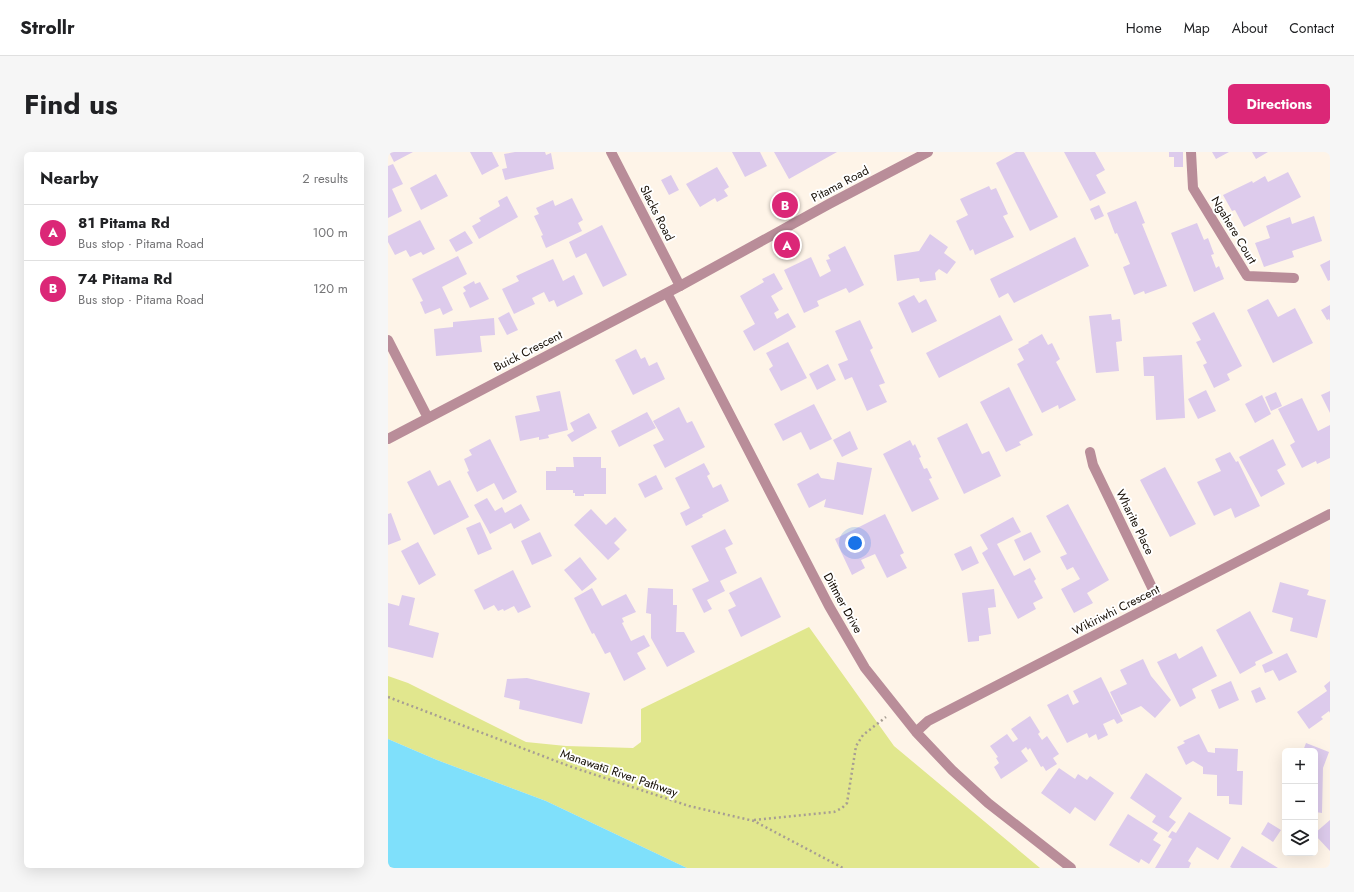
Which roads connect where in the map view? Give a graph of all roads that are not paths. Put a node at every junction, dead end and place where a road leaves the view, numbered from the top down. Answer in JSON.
{"nodes":[{"id":1,"x":611,"y":152,"type":"edge"},
{"id":2,"x":928,"y":152,"type":"edge"},
{"id":3,"x":1191,"y":152,"type":"edge"},
{"id":4,"x":1294,"y":278,"type":"dead end"},
{"id":5,"x":680,"y":286,"type":"junction"},
{"id":6,"x":667,"y":294,"type":"junction"},
{"id":7,"x":388,"y":340,"type":"edge"},
{"id":8,"x":428,"y":418,"type":"junction"},
{"id":9,"x":388,"y":439,"type":"edge"},
{"id":10,"x":1090,"y":452,"type":"dead end"},
{"id":11,"x":1330,"y":514,"type":"edge"},
{"id":12,"x":1159,"y":602,"type":"junction"},
{"id":13,"x":916,"y":732,"type":"junction"},
{"id":14,"x":1070,"y":868,"type":"edge"}],
"edges":[{"from":1,"to":5,"type":"street","name":"Slacks Road"},
{"from":2,"to":5,"type":"street","name":"Pitama Road"},
{"from":3,"to":4,"type":"street","name":"Ngahere Court"},
{"from":5,"to":6,"type":"street","name":"Buick Crescent"},
{"from":6,"to":8,"type":"street","name":"Buick Crescent"},
{"from":6,"to":13,"type":"street","name":"Dittmer Drive"},
{"from":7,"to":8,"type":"street"},
{"from":8,"to":9,"type":"street","name":"Buick Crescent"},
{"from":10,"to":12,"type":"street","name":"Wharite Place"},
{"from":11,"to":12,"type":"street","name":"Wikiriwhi Crescent"},
{"from":12,"to":13,"type":"street","name":"Wikiriwhi Crescent"},
{"from":13,"to":14,"type":"street","name":"Dittmer Drive"}]}
